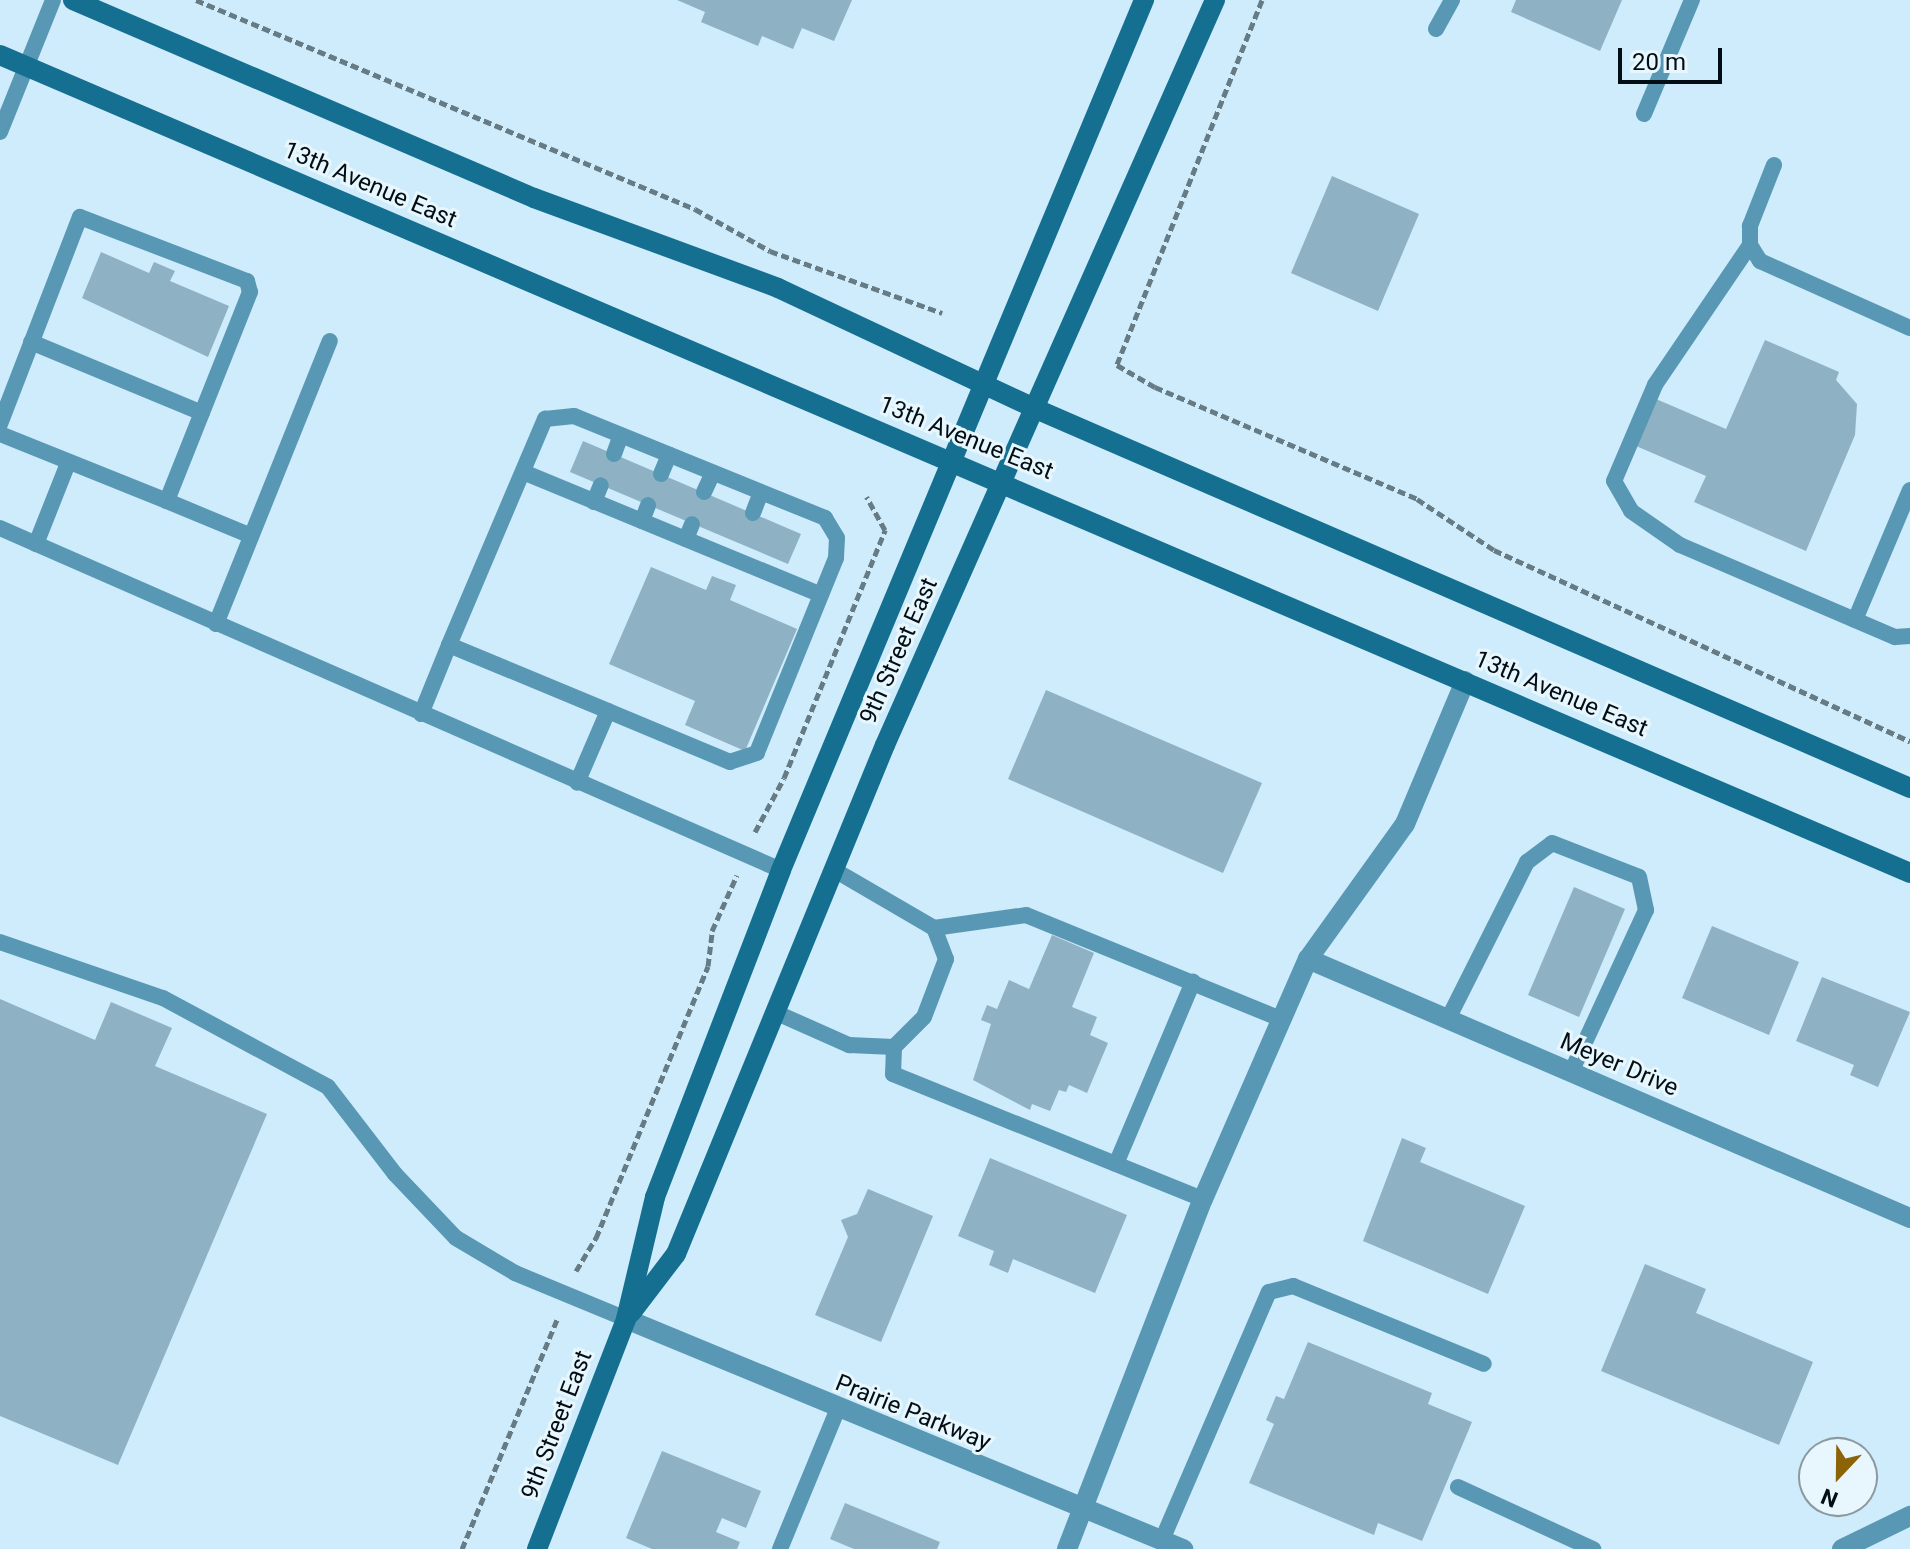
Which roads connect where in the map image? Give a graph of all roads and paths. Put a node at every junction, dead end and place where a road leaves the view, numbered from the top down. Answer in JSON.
{"nodes":[{"id":1,"x":53,"y":0,"type":"edge"},
{"id":2,"x":73,"y":0,"type":"edge"},
{"id":3,"x":196,"y":0,"type":"edge"},
{"id":4,"x":1144,"y":0,"type":"edge"},
{"id":5,"x":1215,"y":0,"type":"edge"},
{"id":6,"x":1262,"y":0,"type":"edge"},
{"id":7,"x":1452,"y":0,"type":"edge"},
{"id":8,"x":1692,"y":0,"type":"edge"},
{"id":9,"x":1436,"y":29,"type":"dead end"},
{"id":10,"x":0,"y":55,"type":"edge"},
{"id":11,"x":27,"y":66,"type":"junction"},
{"id":12,"x":1644,"y":114,"type":"dead end"},
{"id":13,"x":0,"y":132,"type":"edge"},
{"id":14,"x":1774,"y":165,"type":"dead end"},
{"id":15,"x":1750,"y":245,"type":"junction"},
{"id":16,"x":942,"y":313,"type":"dead end"},
{"id":17,"x":1910,"y":328,"type":"edge"},
{"id":18,"x":330,"y":341,"type":"dead end"},
{"id":19,"x":31,"y":342,"type":"junction"},
{"id":20,"x":982,"y":384,"type":"junction"},
{"id":21,"x":1036,"y":409,"type":"junction"},
{"id":22,"x":202,"y":413,"type":"junction"},
{"id":23,"x":0,"y":424,"type":"edge"},
{"id":24,"x":0,"y":434,"type":"edge"},
{"id":25,"x":621,"y":435,"type":"junction"},
{"id":26,"x":614,"y":454,"type":"dead end"},
{"id":27,"x":669,"y":455,"type":"junction"},
{"id":28,"x":950,"y":458,"type":"junction"},
{"id":29,"x":68,"y":463,"type":"junction"},
{"id":30,"x":523,"y":472,"type":"junction"},
{"id":31,"x":713,"y":473,"type":"junction"},
{"id":32,"x":661,"y":474,"type":"dead end"},
{"id":33,"x":1004,"y":481,"type":"junction"},
{"id":34,"x":601,"y":485,"type":"dead end"},
{"id":35,"x":1910,"y":490,"type":"edge"},
{"id":36,"x":704,"y":492,"type":"dead end"},
{"id":37,"x":761,"y":492,"type":"junction"},
{"id":38,"x":867,"y":497,"type":"dead end"},
{"id":39,"x":167,"y":501,"type":"junction"},
{"id":40,"x":594,"y":502,"type":"junction"},
{"id":41,"x":648,"y":505,"type":"dead end"},
{"id":42,"x":753,"y":513,"type":"dead end"},
{"id":43,"x":642,"y":521,"type":"junction"},
{"id":44,"x":0,"y":528,"type":"edge"},
{"id":45,"x":251,"y":536,"type":"junction"},
{"id":46,"x":36,"y":544,"type":"junction"},
{"id":47,"x":821,"y":595,"type":"junction"},
{"id":48,"x":1855,"y":620,"type":"junction"},
{"id":49,"x":216,"y":624,"type":"junction"},
{"id":50,"x":1910,"y":636,"type":"edge"},
{"id":51,"x":449,"y":645,"type":"junction"},
{"id":52,"x":1465,"y":681,"type":"junction"},
{"id":53,"x":608,"y":711,"type":"junction"},
{"id":54,"x":421,"y":714,"type":"junction"},
{"id":55,"x":1910,"y":741,"type":"edge"},
{"id":56,"x":577,"y":783,"type":"junction"},
{"id":57,"x":1910,"y":788,"type":"edge"},
{"id":58,"x":745,"y":854,"type":"junction"},
{"id":59,"x":781,"y":870,"type":"junction"},
{"id":60,"x":836,"y":871,"type":"junction"},
{"id":61,"x":1910,"y":873,"type":"edge"},
{"id":62,"x":934,"y":928,"type":"junction"},
{"id":63,"x":0,"y":942,"type":"edge"},
{"id":64,"x":1308,"y":959,"type":"junction"},
{"id":65,"x":1193,"y":982,"type":"junction"},
{"id":66,"x":779,"y":1014,"type":"junction"},
{"id":67,"x":1281,"y":1019,"type":"junction"},
{"id":68,"x":1448,"y":1019,"type":"junction"},
{"id":69,"x":894,"y":1047,"type":"junction"},
{"id":70,"x":1571,"y":1072,"type":"junction"},
{"id":71,"x":1116,"y":1164,"type":"junction"},
{"id":72,"x":1203,"y":1199,"type":"junction"},
{"id":73,"x":1910,"y":1218,"type":"edge"},
{"id":74,"x":566,"y":1295,"type":"junction"},
{"id":75,"x":626,"y":1319,"type":"junction"},
{"id":76,"x":1484,"y":1364,"type":"dead end"},
{"id":77,"x":837,"y":1411,"type":"junction"},
{"id":78,"x":1458,"y":1487,"type":"dead end"},
{"id":79,"x":1081,"y":1508,"type":"junction"},
{"id":80,"x":1910,"y":1516,"type":"edge"},
{"id":81,"x":1162,"y":1540,"type":"junction"},
{"id":82,"x":462,"y":1549,"type":"edge"},
{"id":83,"x":537,"y":1549,"type":"edge"},
{"id":84,"x":780,"y":1549,"type":"edge"},
{"id":85,"x":1067,"y":1549,"type":"edge"},
{"id":86,"x":1183,"y":1549,"type":"edge"},
{"id":87,"x":1593,"y":1549,"type":"edge"},
{"id":88,"x":1842,"y":1549,"type":"edge"}],
"edges":[{"from":1,"to":11,"type":"lane"},
{"from":2,"to":20,"type":"main road"},
{"from":3,"to":16,"type":"path"},
{"from":4,"to":20,"type":"main road","name":"9th Street East"},
{"from":5,"to":21,"type":"main road","name":"9th Street East"},
{"from":6,"to":55,"type":"path"},
{"from":7,"to":9,"type":"lane"},
{"from":8,"to":12,"type":"lane"},
{"from":10,"to":11,"type":"main road","name":"13th Avenue East"},
{"from":11,"to":13,"type":"lane"},
{"from":11,"to":28,"type":"main road","name":"13th Avenue East"},
{"from":14,"to":15,"type":"lane"},
{"from":15,"to":17,"type":"lane"},
{"from":15,"to":48,"type":"lane"},
{"from":18,"to":45,"type":"lane"},
{"from":19,"to":22,"type":"lane"},
{"from":19,"to":22,"type":"lane"},
{"from":19,"to":23,"type":"lane"},
{"from":20,"to":21,"type":"main road"},
{"from":20,"to":28,"type":"main road","name":"9th Street East"},
{"from":21,"to":33,"type":"main road","name":"9th Street East"},
{"from":21,"to":57,"type":"main road"},
{"from":22,"to":39,"type":"lane"},
{"from":24,"to":29,"type":"lane"},
{"from":25,"to":26,"type":"lane"},
{"from":25,"to":27,"type":"lane"},
{"from":25,"to":30,"type":"lane"},
{"from":27,"to":31,"type":"lane"},
{"from":27,"to":32,"type":"lane"},
{"from":28,"to":33,"type":"main road","name":"13th Avenue East"},
{"from":28,"to":59,"type":"main road","name":"9th Street East"},
{"from":29,"to":39,"type":"lane"},
{"from":29,"to":46,"type":"lane"},
{"from":30,"to":40,"type":"lane"},
{"from":30,"to":51,"type":"lane"},
{"from":31,"to":36,"type":"lane"},
{"from":31,"to":37,"type":"lane"},
{"from":33,"to":52,"type":"main road","name":"13th Avenue East"},
{"from":33,"to":60,"type":"main road","name":"9th Street East"},
{"from":34,"to":40,"type":"lane"},
{"from":35,"to":48,"type":"lane"},
{"from":37,"to":42,"type":"lane"},
{"from":37,"to":47,"type":"lane"},
{"from":38,"to":58,"type":"path"},
{"from":39,"to":45,"type":"lane"},
{"from":40,"to":43,"type":"lane"},
{"from":41,"to":43,"type":"lane"},
{"from":43,"to":47,"type":"lane"},
{"from":44,"to":46,"type":"lane"},
{"from":45,"to":49,"type":"lane"},
{"from":46,"to":49,"type":"lane"},
{"from":47,"to":53,"type":"lane"},
{"from":48,"to":50,"type":"lane"},
{"from":49,"to":54,"type":"lane"},
{"from":51,"to":53,"type":"lane"},
{"from":51,"to":54,"type":"lane"},
{"from":52,"to":61,"type":"main road","name":"13th Avenue East"},
{"from":52,"to":64,"type":"street"},
{"from":53,"to":56,"type":"lane"},
{"from":54,"to":56,"type":"lane"},
{"from":56,"to":58,"type":"lane"},
{"from":58,"to":59,"type":"lane"},
{"from":58,"to":74,"type":"path"},
{"from":59,"to":75,"type":"main road","name":"9th Street East"},
{"from":60,"to":62,"type":"lane"},
{"from":60,"to":66,"type":"main road","name":"9th Street East"},
{"from":62,"to":65,"type":"lane"},
{"from":62,"to":69,"type":"lane"},
{"from":63,"to":74,"type":"lane"},
{"from":64,"to":67,"type":"street"},
{"from":64,"to":68,"type":"street","name":"Meyer Drive"},
{"from":65,"to":67,"type":"lane"},
{"from":65,"to":71,"type":"lane"},
{"from":66,"to":69,"type":"lane"},
{"from":66,"to":75,"type":"main road","name":"9th Street East"},
{"from":67,"to":72,"type":"street"},
{"from":68,"to":70,"type":"street","name":"Meyer Drive"},
{"from":68,"to":70,"type":"lane"},
{"from":69,"to":71,"type":"lane"},
{"from":70,"to":73,"type":"street","name":"Meyer Drive"},
{"from":71,"to":72,"type":"lane"},
{"from":72,"to":79,"type":"street"},
{"from":74,"to":75,"type":"lane"},
{"from":74,"to":82,"type":"path"},
{"from":75,"to":77,"type":"street","name":"Prairie Parkway"},
{"from":75,"to":83,"type":"main road","name":"9th Street East"},
{"from":76,"to":81,"type":"lane"},
{"from":77,"to":79,"type":"street","name":"Prairie Parkway"},
{"from":77,"to":84,"type":"lane"},
{"from":78,"to":87,"type":"lane"},
{"from":79,"to":81,"type":"street","name":"Prairie Parkway"},
{"from":79,"to":85,"type":"street"},
{"from":80,"to":88,"type":"street"},
{"from":81,"to":86,"type":"street","name":"Prairie Parkway"}]}
